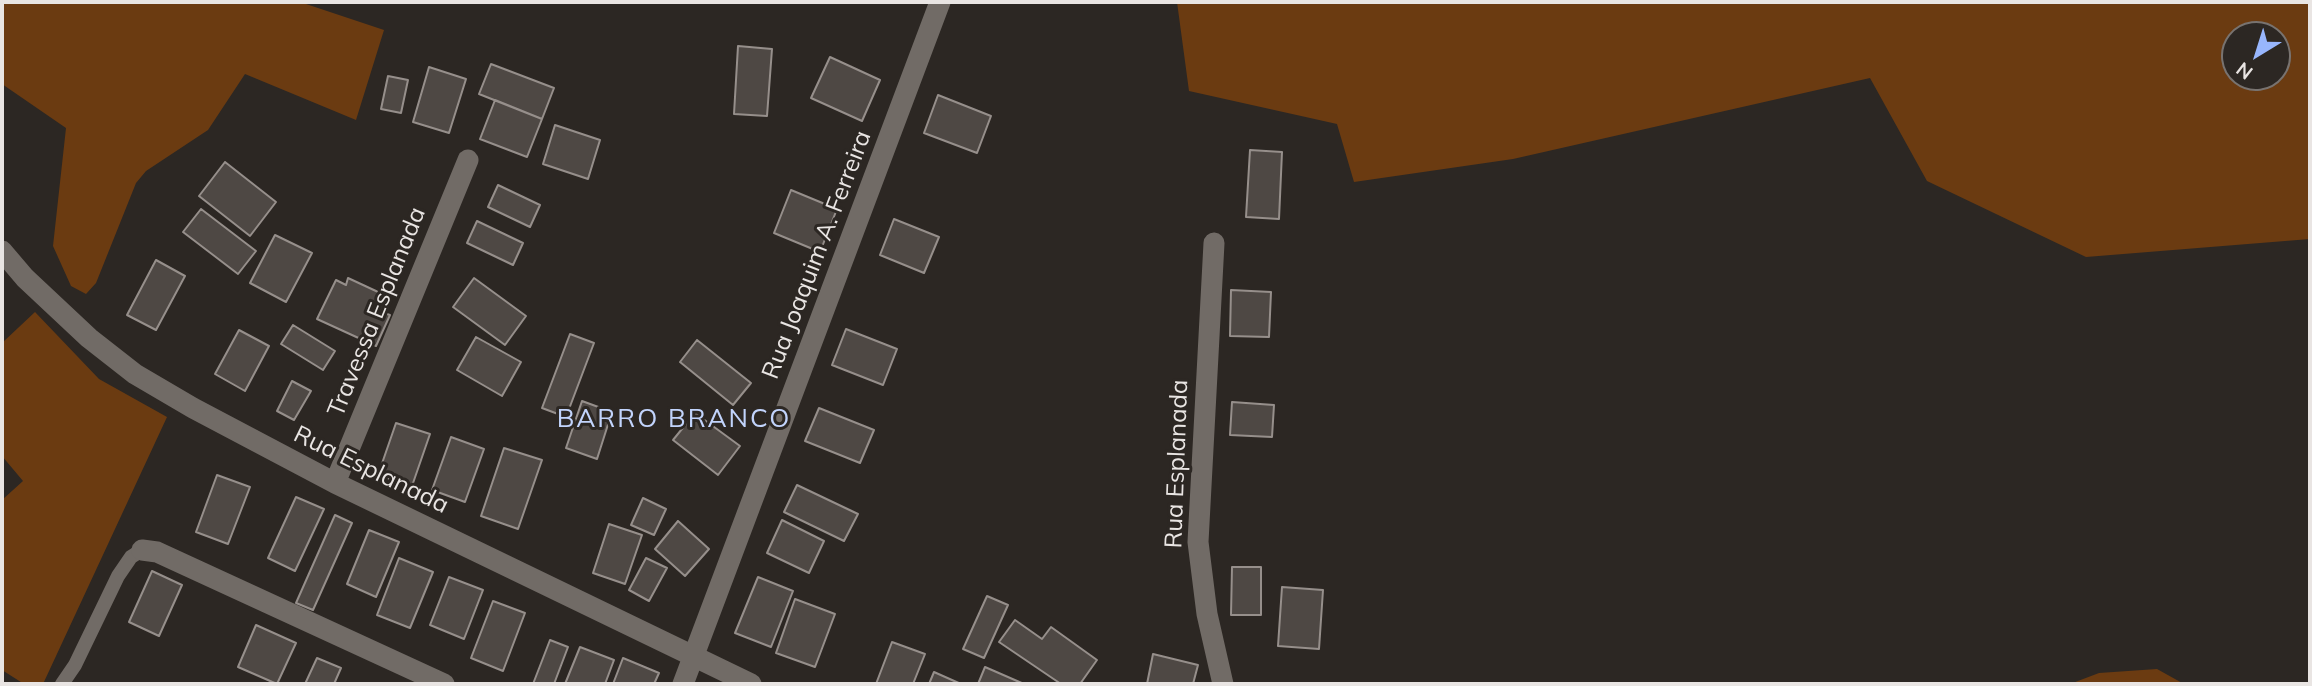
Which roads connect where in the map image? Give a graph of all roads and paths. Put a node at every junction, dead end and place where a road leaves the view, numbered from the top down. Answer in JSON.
{"nodes":[{"id":1,"x":940,"y":2,"type":"edge"},
{"id":2,"x":468,"y":160,"type":"dead end"},
{"id":3,"x":1214,"y":243,"type":"dead end"},
{"id":4,"x":2,"y":251,"type":"edge"},
{"id":5,"x":335,"y":483,"type":"junction"},
{"id":6,"x":142,"y":550,"type":"joint"},
{"id":7,"x":694,"y":655,"type":"junction"},
{"id":8,"x":62,"y":684,"type":"edge"},
{"id":9,"x":444,"y":684,"type":"edge"},
{"id":10,"x":682,"y":684,"type":"edge"},
{"id":11,"x":751,"y":684,"type":"edge"},
{"id":12,"x":1223,"y":684,"type":"edge"}],
"edges":[{"from":1,"to":7,"type":"street","name":"Rua Joaquim A. Ferreira"},
{"from":2,"to":5,"type":"street","name":"Travessa Esplanada"},
{"from":3,"to":12,"type":"street","name":"Rua Esplanada"},
{"from":4,"to":5,"type":"street","name":"Rua Esplanada"},
{"from":5,"to":7,"type":"street","name":"Rua Esplanada"},
{"from":6,"to":8,"type":"lane"},
{"from":6,"to":9,"type":"street"},
{"from":7,"to":10,"type":"street","name":"Rua Joaquim A. Ferreira"},
{"from":7,"to":11,"type":"street","name":"Rua Esplanada"}]}
